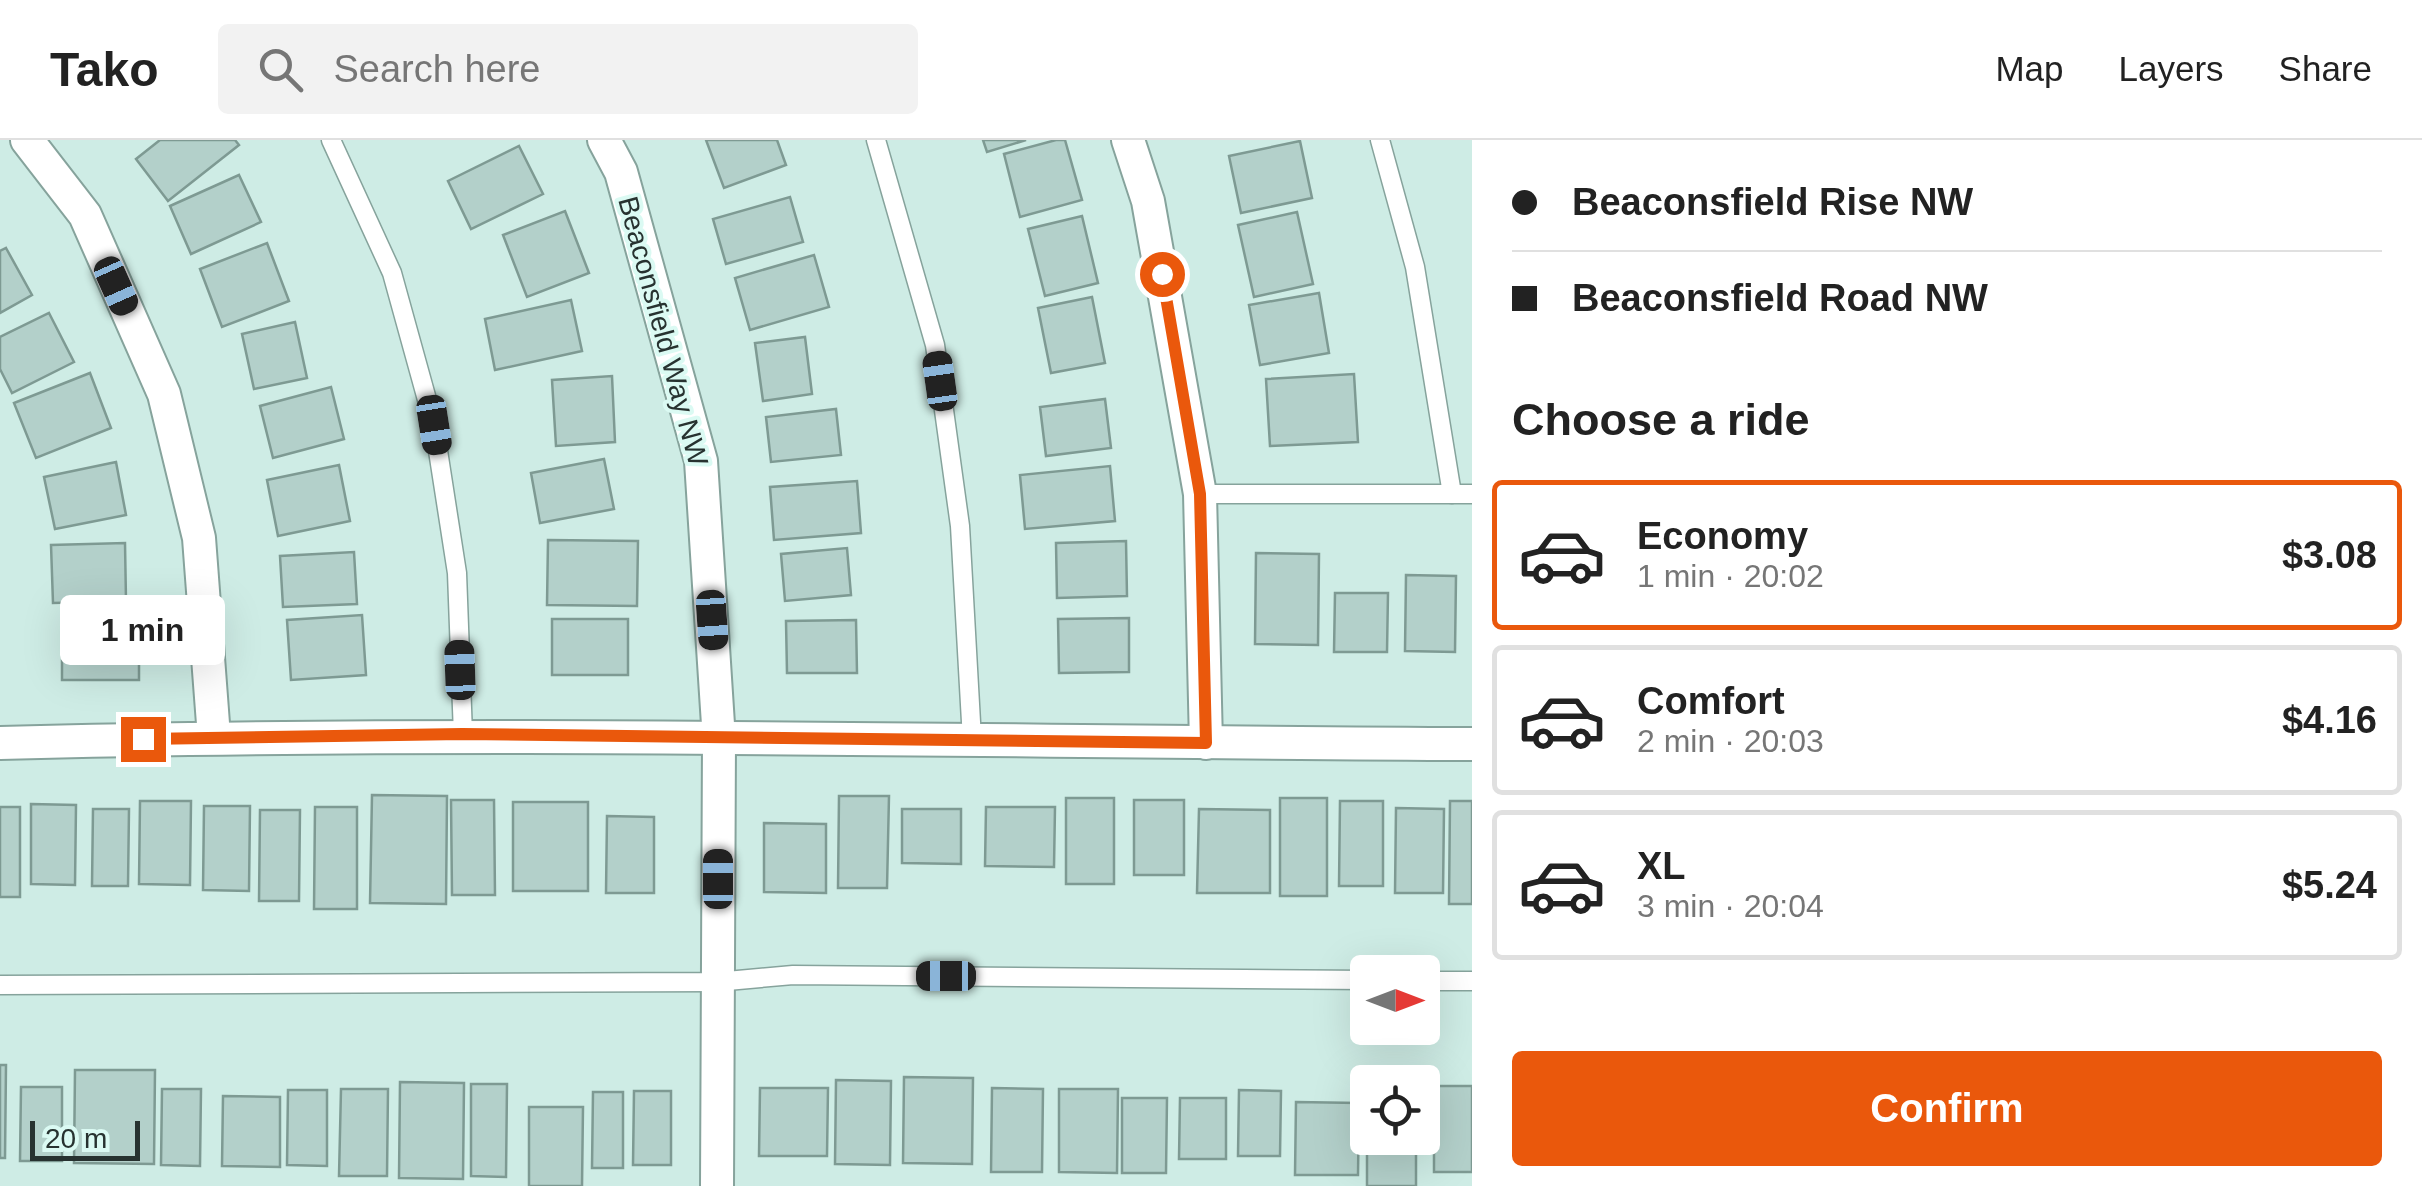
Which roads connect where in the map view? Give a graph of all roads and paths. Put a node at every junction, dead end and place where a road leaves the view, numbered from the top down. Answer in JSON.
{"nodes":[{"id":1,"x":27,"y":140,"type":"edge"},
{"id":2,"x":331,"y":140,"type":"edge"},
{"id":3,"x":604,"y":140,"type":"edge"},
{"id":4,"x":876,"y":140,"type":"edge"},
{"id":5,"x":1128,"y":140,"type":"edge"},
{"id":6,"x":1380,"y":140,"type":"edge"},
{"id":7,"x":1200,"y":494,"type":"junction"},
{"id":8,"x":1452,"y":494,"type":"junction"},
{"id":9,"x":1472,"y":494,"type":"edge"},
{"id":10,"x":462,"y":734,"type":"junction"},
{"id":11,"x":214,"y":737,"type":"junction"},
{"id":12,"x":719,"y":740,"type":"junction"},
{"id":13,"x":972,"y":740,"type":"junction"},
{"id":14,"x":0,"y":743,"type":"edge"},
{"id":15,"x":1206,"y":743,"type":"junction"},
{"id":16,"x":1472,"y":744,"type":"edge"},
{"id":17,"x":1350,"y":980,"type":"edge"},
{"id":18,"x":1440,"y":980,"type":"edge"},
{"id":19,"x":1472,"y":981,"type":"edge"},
{"id":20,"x":716,"y":982,"type":"junction"},
{"id":21,"x":0,"y":985,"type":"edge"},
{"id":22,"x":717,"y":1186,"type":"edge"}],
"edges":[{"from":1,"to":11,"type":"street"},
{"from":2,"to":10,"type":"lane"},
{"from":3,"to":12,"type":"street","name":"Beaconsfield Way NW"},
{"from":4,"to":13,"type":"lane"},
{"from":5,"to":7,"type":"street"},
{"from":6,"to":8,"type":"lane"},
{"from":7,"to":8,"type":"lane"},
{"from":7,"to":15,"type":"street"},
{"from":8,"to":9,"type":"lane"},
{"from":10,"to":11,"type":"street"},
{"from":10,"to":12,"type":"street"},
{"from":11,"to":14,"type":"street"},
{"from":12,"to":13,"type":"street"},
{"from":12,"to":20,"type":"street","name":"Beaconsfield Way NW"},
{"from":13,"to":15,"type":"street"},
{"from":15,"to":16,"type":"street"},
{"from":17,"to":20,"type":"lane"},
{"from":18,"to":19,"type":"lane"},
{"from":20,"to":21,"type":"lane"},
{"from":20,"to":22,"type":"street","name":"Beaconsfield Way NW"}]}
